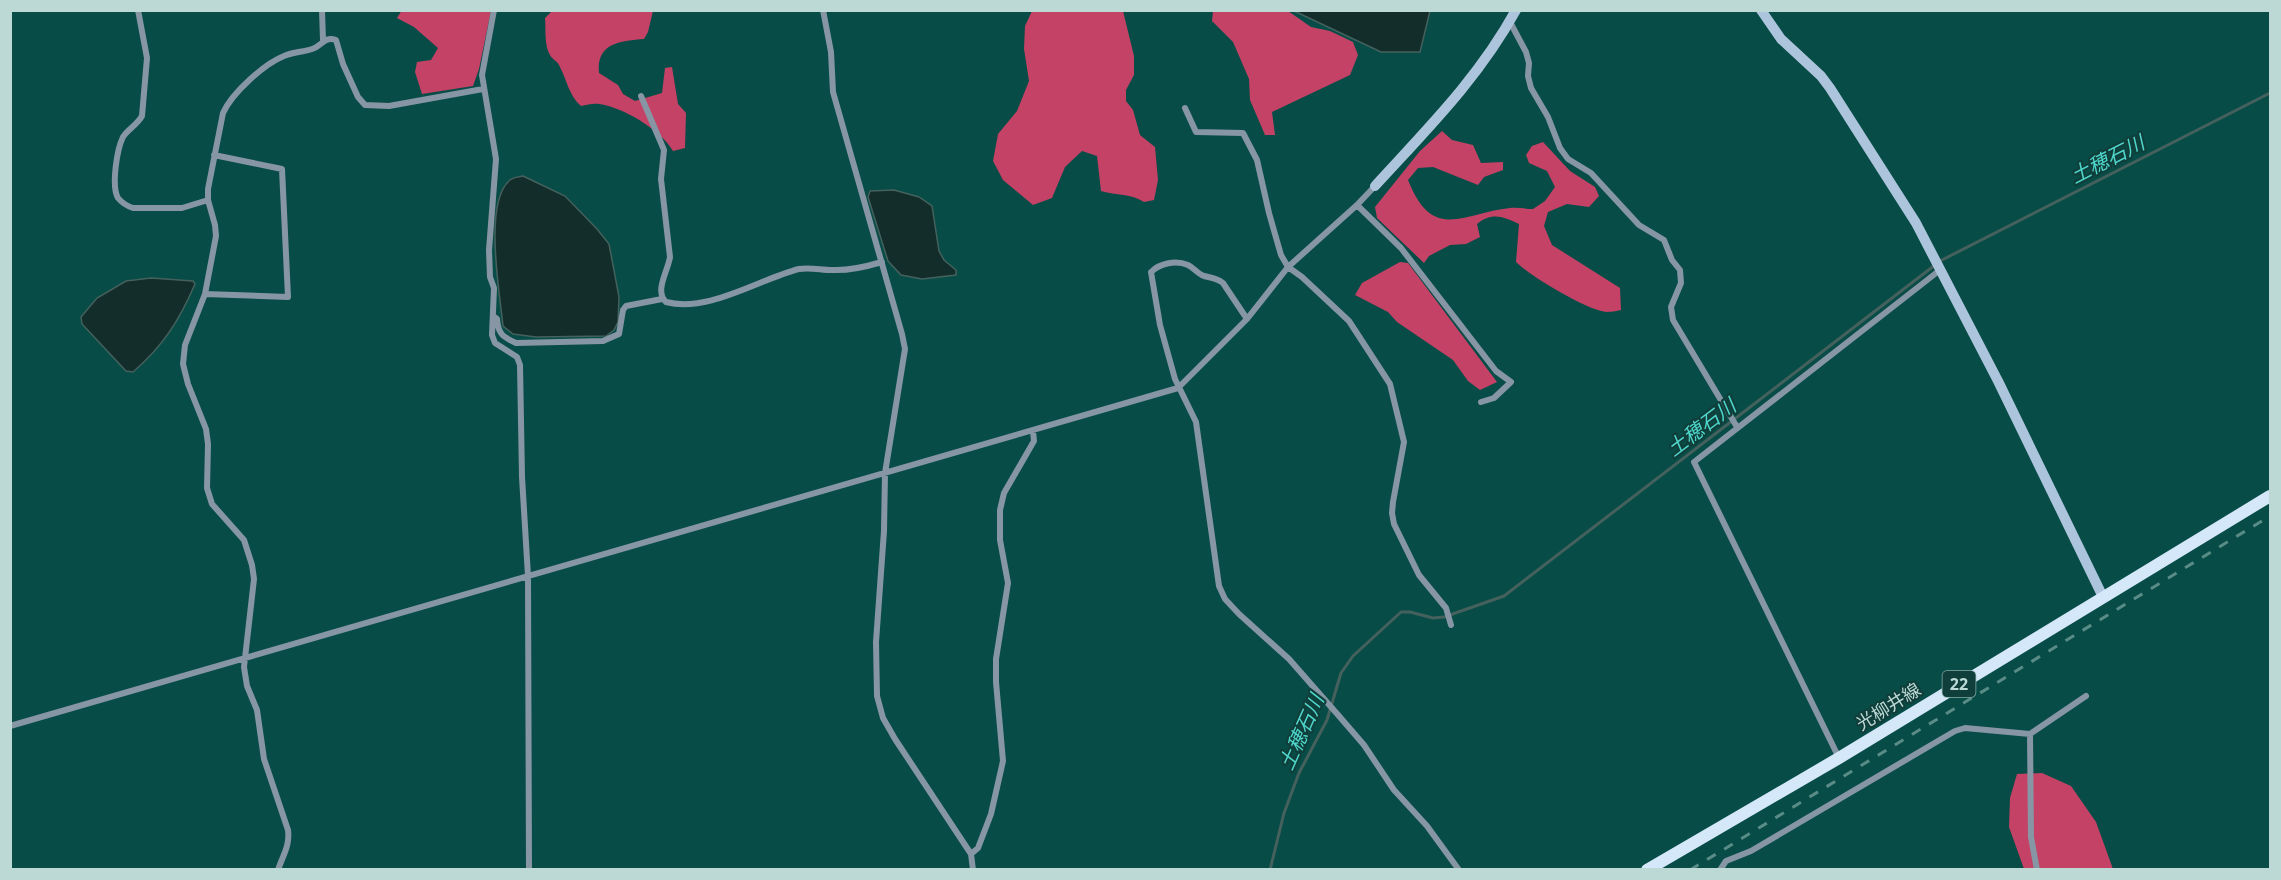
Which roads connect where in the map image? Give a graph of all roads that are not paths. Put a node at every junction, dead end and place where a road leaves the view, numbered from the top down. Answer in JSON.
{"nodes":[{"id":1,"x":138,"y":10,"type":"edge"},
{"id":2,"x":322,"y":10,"type":"edge"},
{"id":3,"x":494,"y":10,"type":"edge"},
{"id":4,"x":823,"y":10,"type":"edge"},
{"id":5,"x":1516,"y":10,"type":"edge"},
{"id":6,"x":1761,"y":10,"type":"edge"},
{"id":7,"x":1510,"y":22,"type":"junction"},
{"id":8,"x":323,"y":40,"type":"junction"},
{"id":9,"x":483,"y":89,"type":"junction"},
{"id":10,"x":641,"y":96,"type":"dead end"},
{"id":11,"x":1185,"y":108,"type":"dead end"},
{"id":12,"x":214,"y":155,"type":"junction"},
{"id":13,"x":1375,"y":186,"type":"joint"},
{"id":14,"x":208,"y":200,"type":"junction"},
{"id":15,"x":1357,"y":206,"type":"junction"},
{"id":16,"x":882,"y":262,"type":"junction"},
{"id":17,"x":1288,"y":267,"type":"junction"},
{"id":18,"x":1940,"y":270,"type":"junction"},
{"id":19,"x":205,"y":294,"type":"junction"},
{"id":20,"x":662,"y":299,"type":"junction"},
{"id":21,"x":493,"y":316,"type":"junction"},
{"id":22,"x":1247,"y":319,"type":"junction"},
{"id":23,"x":1178,"y":388,"type":"junction"},
{"id":24,"x":1481,"y":402,"type":"dead end"},
{"id":25,"x":1734,"y":423,"type":"junction"},
{"id":26,"x":1033,"y":431,"type":"junction"},
{"id":27,"x":885,"y":473,"type":"junction"},
{"id":28,"x":2271,"y":496,"type":"edge"},
{"id":29,"x":528,"y":576,"type":"junction"},
{"id":30,"x":2103,"y":597,"type":"junction"},
{"id":31,"x":1450,"y":623,"type":"dead end"},
{"id":32,"x":245,"y":658,"type":"junction"},
{"id":33,"x":2086,"y":696,"type":"dead end"},
{"id":34,"x":10,"y":726,"type":"edge"},
{"id":35,"x":2030,"y":734,"type":"junction"},
{"id":36,"x":1839,"y":758,"type":"junction"},
{"id":37,"x":972,"y":854,"type":"junction"},
{"id":38,"x":278,"y":870,"type":"edge"},
{"id":39,"x":529,"y":870,"type":"edge"},
{"id":40,"x":973,"y":870,"type":"edge"},
{"id":41,"x":1459,"y":870,"type":"edge"},
{"id":42,"x":1647,"y":870,"type":"edge"},
{"id":43,"x":1720,"y":870,"type":"edge"},
{"id":44,"x":2037,"y":870,"type":"edge"}],
"edges":[{"from":1,"to":14,"type":"street"},
{"from":2,"to":8,"type":"street"},
{"from":3,"to":9,"type":"street"},
{"from":4,"to":16,"type":"street"},
{"from":5,"to":7,"type":"street"},
{"from":6,"to":18,"type":"street"},
{"from":7,"to":13,"type":"street"},
{"from":7,"to":25,"type":"street"},
{"from":8,"to":9,"type":"street"},
{"from":8,"to":12,"type":"street"},
{"from":9,"to":21,"type":"street"},
{"from":10,"to":20,"type":"street"},
{"from":11,"to":17,"type":"street"},
{"from":12,"to":14,"type":"street"},
{"from":12,"to":19,"type":"street"},
{"from":13,"to":15,"type":"street"},
{"from":14,"to":19,"type":"street"},
{"from":15,"to":17,"type":"street"},
{"from":15,"to":24,"type":"street"},
{"from":16,"to":20,"type":"street"},
{"from":16,"to":27,"type":"street"},
{"from":17,"to":22,"type":"street"},
{"from":17,"to":31,"type":"street"},
{"from":18,"to":25,"type":"street"},
{"from":18,"to":30,"type":"street"},
{"from":19,"to":32,"type":"street"},
{"from":20,"to":21,"type":"street"},
{"from":21,"to":29,"type":"street"},
{"from":22,"to":23,"type":"street"},
{"from":22,"to":23,"type":"street"},
{"from":23,"to":26,"type":"street"},
{"from":23,"to":41,"type":"street"},
{"from":25,"to":36,"type":"street"},
{"from":26,"to":27,"type":"street"},
{"from":26,"to":37,"type":"street"},
{"from":27,"to":29,"type":"street"},
{"from":27,"to":37,"type":"street"},
{"from":28,"to":30,"type":"main road","name":"光柳井線","number":"22"},
{"from":29,"to":32,"type":"street"},
{"from":29,"to":39,"type":"street"},
{"from":30,"to":36,"type":"main road","name":"光柳井線","number":"22"},
{"from":32,"to":34,"type":"street"},
{"from":32,"to":38,"type":"street"},
{"from":33,"to":35,"type":"street"},
{"from":35,"to":43,"type":"street"},
{"from":35,"to":44,"type":"street"},
{"from":36,"to":42,"type":"main road","name":"光柳井線","number":"22"},
{"from":37,"to":40,"type":"street"}]}
